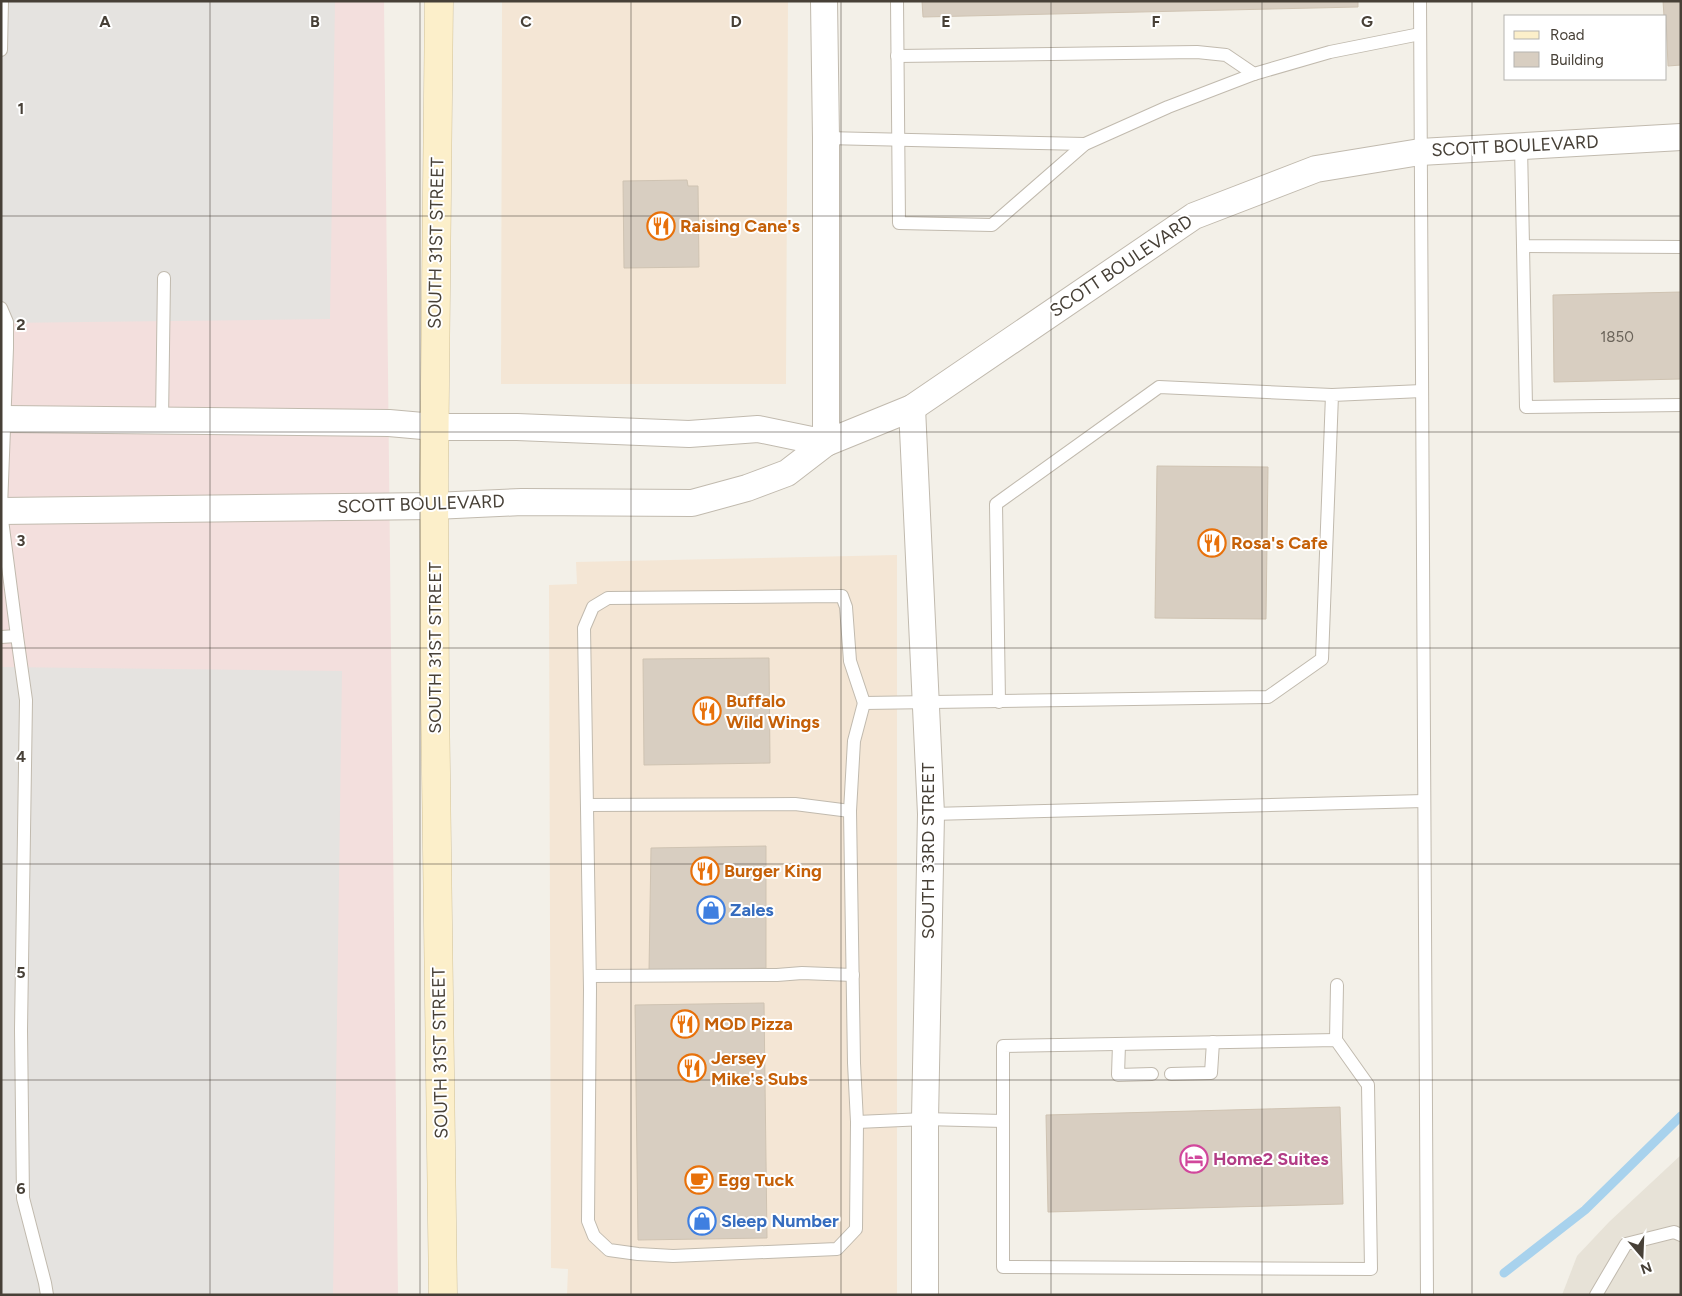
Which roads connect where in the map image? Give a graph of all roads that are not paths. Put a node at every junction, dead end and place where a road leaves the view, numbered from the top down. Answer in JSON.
{"nodes":[{"id":1,"x":2,"y":1,"type":"edge"},
{"id":2,"x":440,"y":1,"type":"edge"},
{"id":3,"x":824,"y":1,"type":"edge"},
{"id":4,"x":897,"y":1,"type":"edge"},
{"id":5,"x":1420,"y":1,"type":"edge"},
{"id":6,"x":1420,"y":34,"type":"junction"},
{"id":7,"x":1,"y":50,"type":"edge"},
{"id":8,"x":897,"y":56,"type":"junction"},
{"id":9,"x":1254,"y":74,"type":"junction"},
{"id":10,"x":1681,"y":137,"type":"edge"},
{"id":11,"x":826,"y":138,"type":"junction"},
{"id":12,"x":898,"y":139,"type":"junction"},
{"id":13,"x":1086,"y":144,"type":"junction"},
{"id":14,"x":1521,"y":146,"type":"junction"},
{"id":15,"x":1420,"y":152,"type":"junction"},
{"id":16,"x":1523,"y":246,"type":"junction"},
{"id":17,"x":1681,"y":247,"type":"edge"},
{"id":18,"x":164,"y":278,"type":"dead end"},
{"id":19,"x":1,"y":308,"type":"edge"},
{"id":20,"x":1422,"y":391,"type":"junction"},
{"id":21,"x":1332,"y":395,"type":"junction"},
{"id":22,"x":1681,"y":405,"type":"edge"},
{"id":23,"x":912,"y":408,"type":"junction"},
{"id":24,"x":5,"y":419,"type":"junction"},
{"id":25,"x":162,"y":420,"type":"junction"},
{"id":26,"x":434,"y":427,"type":"junction"},
{"id":27,"x":826,"y":443,"type":"junction"},
{"id":28,"x":434,"y":506,"type":"junction"},
{"id":29,"x":1,"y":510,"type":"edge"},
{"id":30,"x":16,"y":636,"type":"junction"},
{"id":31,"x":1,"y":637,"type":"edge"},
{"id":32,"x":999,"y":702,"type":"junction"},
{"id":33,"x":864,"y":703,"type":"junction"},
{"id":34,"x":925,"y":703,"type":"junction"},
{"id":35,"x":1424,"y":801,"type":"junction"},
{"id":36,"x":587,"y":805,"type":"junction"},
{"id":37,"x":850,"y":811,"type":"junction"},
{"id":38,"x":930,"y":814,"type":"junction"},
{"id":39,"x":853,"y":975,"type":"junction"},
{"id":40,"x":590,"y":976,"type":"junction"},
{"id":41,"x":1337,"y":985,"type":"dead end"},
{"id":42,"x":1336,"y":1040,"type":"junction"},
{"id":43,"x":1213,"y":1042,"type":"junction"},
{"id":44,"x":1118,"y":1044,"type":"junction"},
{"id":45,"x":1152,"y":1074,"type":"dead end"},
{"id":46,"x":1171,"y":1074,"type":"dead end"},
{"id":47,"x":925,"y":1119,"type":"junction"},
{"id":48,"x":1003,"y":1120,"type":"junction"},
{"id":49,"x":857,"y":1122,"type":"junction"},
{"id":50,"x":1681,"y":1235,"type":"edge"},
{"id":51,"x":47,"y":1295,"type":"edge"},
{"id":52,"x":443,"y":1295,"type":"edge"},
{"id":53,"x":925,"y":1295,"type":"edge"},
{"id":54,"x":1427,"y":1295,"type":"edge"},
{"id":55,"x":1596,"y":1295,"type":"edge"}],
"edges":[{"from":1,"to":7,"type":"lane"},
{"from":2,"to":26,"type":"main road","name":"SOUTH 31ST STREET"},
{"from":3,"to":11,"type":"street"},
{"from":4,"to":8,"type":"lane"},
{"from":5,"to":6,"type":"lane"},
{"from":6,"to":9,"type":"lane"},
{"from":6,"to":15,"type":"lane"},
{"from":8,"to":9,"type":"lane"},
{"from":8,"to":12,"type":"lane"},
{"from":9,"to":13,"type":"lane"},
{"from":10,"to":14,"type":"street","name":"SCOTT BOULEVARD"},
{"from":11,"to":12,"type":"lane"},
{"from":11,"to":27,"type":"street"},
{"from":12,"to":13,"type":"lane"},
{"from":12,"to":13,"type":"lane"},
{"from":14,"to":15,"type":"street","name":"SCOTT BOULEVARD"},
{"from":14,"to":16,"type":"lane"},
{"from":15,"to":20,"type":"lane"},
{"from":15,"to":23,"type":"street","name":"SCOTT BOULEVARD"},
{"from":16,"to":17,"type":"lane"},
{"from":16,"to":22,"type":"lane"},
{"from":18,"to":25,"type":"lane"},
{"from":19,"to":24,"type":"lane"},
{"from":20,"to":21,"type":"lane"},
{"from":20,"to":35,"type":"lane"},
{"from":21,"to":32,"type":"lane"},
{"from":21,"to":32,"type":"lane"},
{"from":23,"to":27,"type":"street","name":"SCOTT BOULEVARD"},
{"from":23,"to":34,"type":"street","name":"SOUTH 33RD STREET"},
{"from":24,"to":25,"type":"street"},
{"from":24,"to":29,"type":"lane"},
{"from":25,"to":26,"type":"street"},
{"from":26,"to":27,"type":"street"},
{"from":26,"to":28,"type":"main road","name":"SOUTH 31ST STREET"},
{"from":27,"to":28,"type":"street","name":"SCOTT BOULEVARD"},
{"from":28,"to":29,"type":"street","name":"SCOTT BOULEVARD"},
{"from":28,"to":52,"type":"main road","name":"SOUTH 31ST STREET"},
{"from":29,"to":30,"type":"lane"},
{"from":30,"to":31,"type":"lane"},
{"from":30,"to":51,"type":"lane"},
{"from":32,"to":34,"type":"lane"},
{"from":33,"to":34,"type":"lane"},
{"from":33,"to":36,"type":"lane"},
{"from":33,"to":37,"type":"lane"},
{"from":34,"to":38,"type":"street","name":"SOUTH 33RD STREET"},
{"from":35,"to":38,"type":"lane"},
{"from":35,"to":54,"type":"lane"},
{"from":36,"to":37,"type":"lane"},
{"from":36,"to":40,"type":"lane"},
{"from":37,"to":39,"type":"lane"},
{"from":38,"to":47,"type":"street","name":"SOUTH 33RD STREET"},
{"from":39,"to":40,"type":"lane"},
{"from":39,"to":49,"type":"lane"},
{"from":40,"to":49,"type":"lane"},
{"from":41,"to":42,"type":"lane"},
{"from":42,"to":43,"type":"lane"},
{"from":42,"to":48,"type":"lane"},
{"from":43,"to":44,"type":"lane"},
{"from":43,"to":46,"type":"lane"},
{"from":44,"to":45,"type":"lane"},
{"from":44,"to":48,"type":"lane"},
{"from":47,"to":48,"type":"lane"},
{"from":47,"to":49,"type":"lane"},
{"from":47,"to":53,"type":"street","name":"SOUTH 33RD STREET"},
{"from":50,"to":55,"type":"lane"}]}
